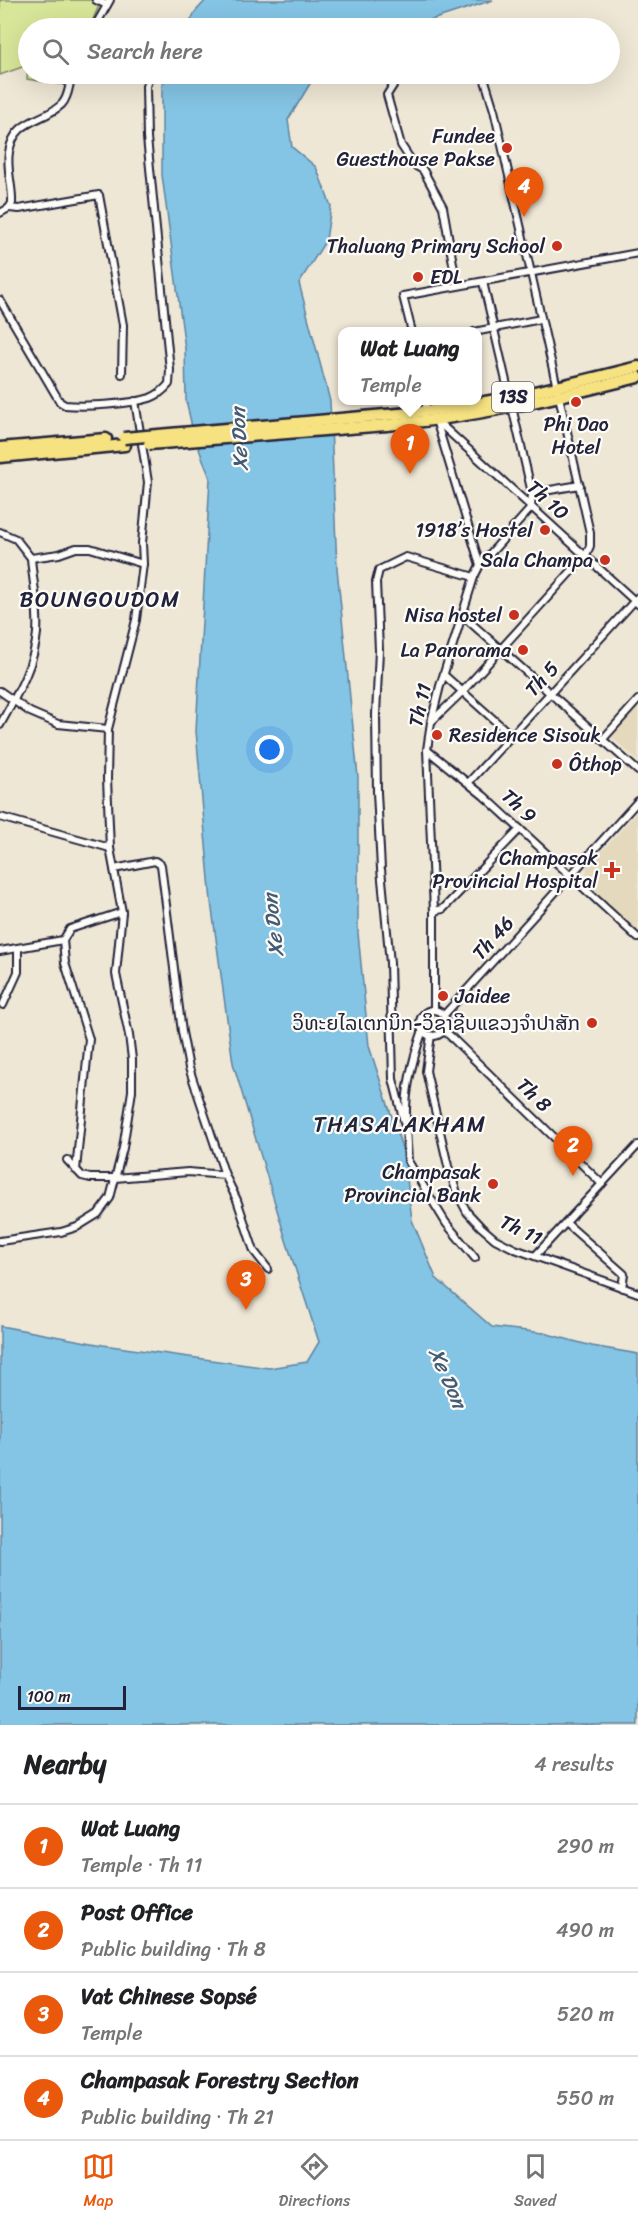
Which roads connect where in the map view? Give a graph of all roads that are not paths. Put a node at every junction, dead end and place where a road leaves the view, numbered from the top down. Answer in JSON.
{"nodes":[{"id":1,"x":96,"y":0,"type":"edge"},
{"id":2,"x":108,"y":3,"type":"edge"},
{"id":3,"x":100,"y":18,"type":"edge"},
{"id":4,"x":71,"y":84,"type":"edge"},
{"id":5,"x":147,"y":84,"type":"edge"},
{"id":6,"x":394,"y":84,"type":"dead end"},
{"id":7,"x":486,"y":84,"type":"edge"},
{"id":8,"x":9,"y":208,"type":"junction"},
{"id":9,"x":0,"y":213,"type":"edge"},
{"id":10,"x":638,"y":253,"type":"edge"},
{"id":11,"x":531,"y":272,"type":"junction"},
{"id":12,"x":483,"y":282,"type":"junction"},
{"id":13,"x":457,"y":286,"type":"junction"},
{"id":14,"x":0,"y":300,"type":"edge"},
{"id":15,"x":541,"y":319,"type":"junction"},
{"id":16,"x":411,"y":327,"type":"edge"},
{"id":17,"x":493,"y":327,"type":"junction"},
{"id":18,"x":482,"y":330,"type":"edge"},
{"id":19,"x":638,"y":367,"type":"edge"},
{"id":20,"x":122,"y":374,"type":"dead end"},
{"id":21,"x":638,"y":378,"type":"edge"},
{"id":22,"x":558,"y":392,"type":"junction"},
{"id":23,"x":135,"y":401,"type":"junction"},
{"id":24,"x":510,"y":402,"type":"junction"},
{"id":25,"x":482,"y":403,"type":"edge"},
{"id":26,"x":447,"y":405,"type":"edge"},
{"id":27,"x":426,"y":406,"type":"edge"},
{"id":28,"x":386,"y":420,"type":"junction"},
{"id":29,"x":436,"y":420,"type":"junction"},
{"id":30,"x":125,"y":442,"type":"junction"},
{"id":31,"x":0,"y":448,"type":"edge"},
{"id":32,"x":0,"y":457,"type":"edge"},
{"id":33,"x":580,"y":485,"type":"junction"},
{"id":34,"x":532,"y":494,"type":"junction"},
{"id":35,"x":531,"y":508,"type":"junction"},
{"id":36,"x":0,"y":532,"type":"edge"},
{"id":37,"x":586,"y":555,"type":"junction"},
{"id":38,"x":31,"y":558,"type":"junction"},
{"id":39,"x":142,"y":564,"type":"junction"},
{"id":40,"x":480,"y":565,"type":"junction"},
{"id":41,"x":474,"y":577,"type":"junction"},
{"id":42,"x":637,"y":601,"type":"edge"},
{"id":43,"x":463,"y":616,"type":"junction"},
{"id":44,"x":500,"y":649,"type":"junction"},
{"id":45,"x":444,"y":675,"type":"junction"},
{"id":46,"x":0,"y":691,"type":"edge"},
{"id":47,"x":462,"y":692,"type":"junction"},
{"id":48,"x":551,"y":693,"type":"junction"},
{"id":49,"x":14,"y":700,"type":"junction"},
{"id":50,"x":638,"y":700,"type":"edge"},
{"id":51,"x":430,"y":722,"type":"junction"},
{"id":52,"x":0,"y":725,"type":"edge"},
{"id":53,"x":108,"y":729,"type":"junction"},
{"id":54,"x":512,"y":736,"type":"junction"},
{"id":55,"x":603,"y":739,"type":"junction"},
{"id":56,"x":427,"y":750,"type":"junction"},
{"id":57,"x":638,"y":771,"type":"edge"},
{"id":58,"x":469,"y":782,"type":"junction"},
{"id":59,"x":638,"y":801,"type":"edge"},
{"id":60,"x":0,"y":817,"type":"edge"},
{"id":61,"x":520,"y":829,"type":"junction"},
{"id":62,"x":110,"y":848,"type":"junction"},
{"id":63,"x":114,"y":869,"type":"junction"},
{"id":64,"x":571,"y":875,"type":"junction"},
{"id":65,"x":434,"y":911,"type":"junction"},
{"id":66,"x":122,"y":912,"type":"junction"},
{"id":67,"x":638,"y":938,"type":"edge"},
{"id":68,"x":63,"y":940,"type":"junction"},
{"id":69,"x":18,"y":948,"type":"junction"},
{"id":70,"x":0,"y":951,"type":"edge"},
{"id":71,"x":3,"y":1005,"type":"dead end"},
{"id":72,"x":434,"y":1010,"type":"junction"},
{"id":73,"x":444,"y":1015,"type":"junction"},
{"id":74,"x":423,"y":1030,"type":"junction"},
{"id":75,"x":444,"y":1030,"type":"junction"},
{"id":76,"x":430,"y":1035,"type":"junction"},
{"id":77,"x":406,"y":1130,"type":"junction"},
{"id":78,"x":638,"y":1145,"type":"edge"},
{"id":79,"x":67,"y":1160,"type":"dead end"},
{"id":80,"x":76,"y":1170,"type":"junction"},
{"id":81,"x":225,"y":1175,"type":"junction"},
{"id":82,"x":115,"y":1178,"type":"junction"},
{"id":83,"x":602,"y":1184,"type":"junction"},
{"id":84,"x":566,"y":1222,"type":"junction"},
{"id":85,"x":0,"y":1241,"type":"edge"},
{"id":86,"x":535,"y":1256,"type":"junction"},
{"id":87,"x":475,"y":1258,"type":"dead end"},
{"id":88,"x":268,"y":1269,"type":"dead end"},
{"id":89,"x":622,"y":1288,"type":"junction"},
{"id":90,"x":638,"y":1293,"type":"edge"}],
"edges":[{"from":1,"to":2,"type":"street"},
{"from":2,"to":3,"type":"street"},
{"from":4,"to":8,"type":"street"},
{"from":5,"to":23,"type":"street"},
{"from":6,"to":13,"type":"street"},
{"from":7,"to":11,"type":"street"},
{"from":8,"to":9,"type":"street"},
{"from":8,"to":20,"type":"street"},
{"from":10,"to":11,"type":"street"},
{"from":11,"to":12,"type":"street"},
{"from":11,"to":15,"type":"street"},
{"from":12,"to":13,"type":"street"},
{"from":12,"to":17,"type":"street"},
{"from":13,"to":16,"type":"street"},
{"from":14,"to":23,"type":"street"},
{"from":15,"to":17,"type":"street"},
{"from":15,"to":22,"type":"street"},
{"from":17,"to":18,"type":"street"},
{"from":17,"to":24,"type":"street"},
{"from":19,"to":22,"type":"highway","number":"13S"},
{"from":21,"to":22,"type":"highway","number":"13S"},
{"from":22,"to":24,"type":"highway","number":"13S"},
{"from":22,"to":33,"type":"street"},
{"from":23,"to":39,"type":"street"},
{"from":24,"to":25,"type":"highway","number":"13S"},
{"from":24,"to":29,"type":"highway","number":"13S"},
{"from":24,"to":34,"type":"street"},
{"from":26,"to":27,"type":"highway","number":"13S"},
{"from":27,"to":28,"type":"highway","number":"13S"},
{"from":28,"to":29,"type":"highway","number":"13S"},
{"from":28,"to":30,"type":"highway","number":"13S","bridge":true},
{"from":29,"to":35,"type":"street","name":"Th 10"},
{"from":29,"to":40,"type":"street"},
{"from":30,"to":31,"type":"highway","number":"13S"},
{"from":30,"to":32,"type":"highway","number":"13S"},
{"from":33,"to":34,"type":"street"},
{"from":33,"to":37,"type":"street"},
{"from":34,"to":35,"type":"street"},
{"from":35,"to":37,"type":"street","name":"Th 10"},
{"from":35,"to":40,"type":"street","name":"Th 11"},
{"from":36,"to":38,"type":"street"},
{"from":37,"to":42,"type":"street","name":"Th 10"},
{"from":37,"to":44,"type":"street"},
{"from":38,"to":39,"type":"street"},
{"from":38,"to":49,"type":"street"},
{"from":39,"to":53,"type":"street"},
{"from":40,"to":41,"type":"street","name":"Th 11"},
{"from":41,"to":43,"type":"street","name":"Th 11"},
{"from":41,"to":77,"type":"street"},
{"from":42,"to":48,"type":"street","name":"Th 5"},
{"from":43,"to":44,"type":"street"},
{"from":43,"to":45,"type":"street","name":"Th 11"},
{"from":44,"to":47,"type":"street"},
{"from":44,"to":48,"type":"street"},
{"from":45,"to":47,"type":"street"},
{"from":45,"to":51,"type":"street","name":"Th 11"},
{"from":46,"to":49,"type":"street"},
{"from":47,"to":51,"type":"street"},
{"from":47,"to":54,"type":"street"},
{"from":48,"to":54,"type":"street","name":"Th 5"},
{"from":48,"to":55,"type":"street"},
{"from":49,"to":52,"type":"street"},
{"from":49,"to":53,"type":"street"},
{"from":50,"to":55,"type":"street"},
{"from":51,"to":56,"type":"street","name":"Th 11"},
{"from":53,"to":62,"type":"street"},
{"from":54,"to":58,"type":"street","name":"Th 5"},
{"from":55,"to":57,"type":"street"},
{"from":56,"to":58,"type":"street","name":"Th 9"},
{"from":56,"to":65,"type":"street","name":"Th 11"},
{"from":58,"to":61,"type":"street","name":"Th 9"},
{"from":59,"to":64,"type":"street","name":"Th 46"},
{"from":60,"to":62,"type":"street"},
{"from":61,"to":64,"type":"street","name":"Th 9"},
{"from":61,"to":65,"type":"street"},
{"from":62,"to":63,"type":"street"},
{"from":63,"to":66,"type":"street"},
{"from":63,"to":81,"type":"street"},
{"from":64,"to":67,"type":"street","name":"Th 9"},
{"from":64,"to":73,"type":"street","name":"Th 46"},
{"from":65,"to":72,"type":"street","name":"Th 11"},
{"from":66,"to":68,"type":"street"},
{"from":66,"to":82,"type":"street"},
{"from":68,"to":69,"type":"street"},
{"from":68,"to":80,"type":"street"},
{"from":69,"to":70,"type":"street"},
{"from":69,"to":71,"type":"street"},
{"from":72,"to":73,"type":"street"},
{"from":72,"to":74,"type":"street"},
{"from":73,"to":75,"type":"street"},
{"from":74,"to":76,"type":"street"},
{"from":74,"to":77,"type":"street"},
{"from":75,"to":76,"type":"street"},
{"from":75,"to":83,"type":"street","name":"Th 8"},
{"from":76,"to":86,"type":"street","name":"Th 11"},
{"from":77,"to":87,"type":"street"},
{"from":78,"to":83,"type":"street"},
{"from":79,"to":80,"type":"street"},
{"from":80,"to":82,"type":"street"},
{"from":81,"to":82,"type":"street"},
{"from":81,"to":88,"type":"street"},
{"from":82,"to":85,"type":"street"},
{"from":83,"to":84,"type":"street"},
{"from":84,"to":86,"type":"street"},
{"from":84,"to":89,"type":"street"},
{"from":86,"to":89,"type":"street","name":"Th 11"},
{"from":89,"to":90,"type":"street","name":"Th 11"}]}
